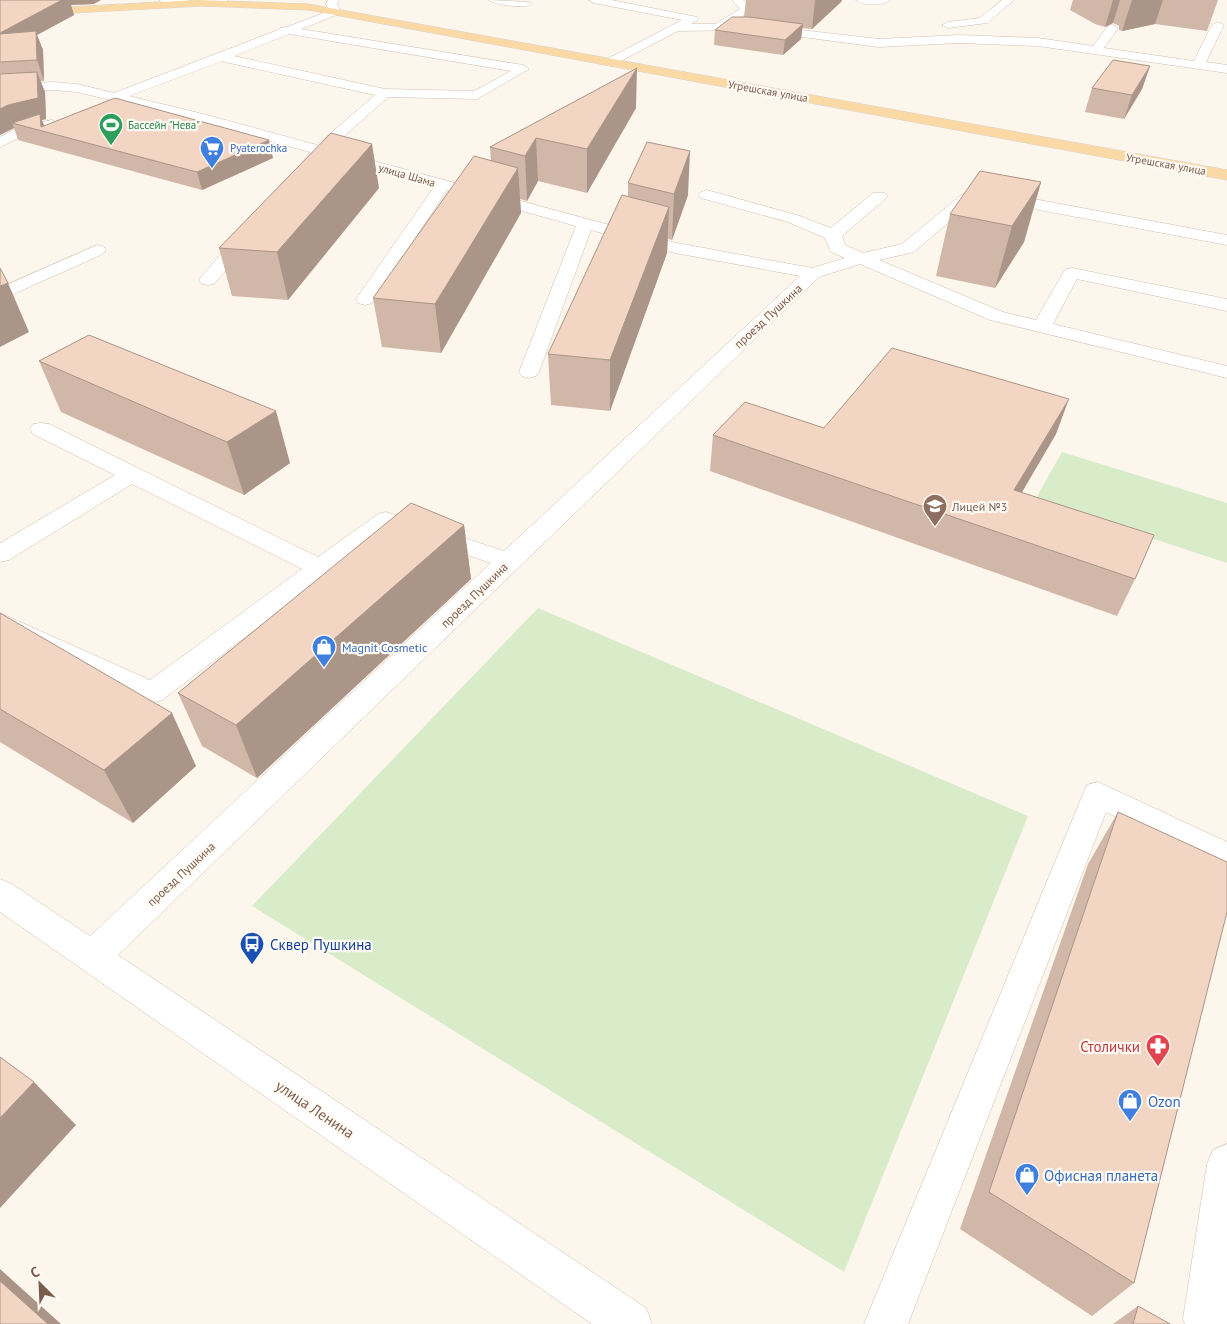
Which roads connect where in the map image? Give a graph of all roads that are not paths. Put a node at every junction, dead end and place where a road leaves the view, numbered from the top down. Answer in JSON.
{"nodes":[{"id":1,"x":102,"y":0,"type":"edge"},
{"id":2,"x":164,"y":0,"type":"edge"},
{"id":3,"x":223,"y":0,"type":"edge"},
{"id":4,"x":287,"y":0,"type":"edge"},
{"id":5,"x":494,"y":0,"type":"edge"},
{"id":6,"x":594,"y":0,"type":"edge"},
{"id":7,"x":737,"y":0,"type":"edge"},
{"id":8,"x":861,"y":0,"type":"edge"},
{"id":9,"x":885,"y":0,"type":"edge"},
{"id":10,"x":1009,"y":0,"type":"edge"},
{"id":11,"x":187,"y":3,"type":"junction"},
{"id":12,"x":202,"y":3,"type":"junction"},
{"id":13,"x":0,"y":4,"type":"edge"},
{"id":14,"x":526,"y":4,"type":"dead end"},
{"id":15,"x":34,"y":6,"type":"edge"},
{"id":16,"x":334,"y":6,"type":"edge"},
{"id":17,"x":308,"y":7,"type":"junction"},
{"id":18,"x":0,"y":14,"type":"edge"},
{"id":19,"x":1218,"y":25,"type":"dead end"},
{"id":20,"x":934,"y":26,"type":"dead end"},
{"id":21,"x":679,"y":28,"type":"junction"},
{"id":22,"x":716,"y":28,"type":"junction"},
{"id":23,"x":1112,"y":28,"type":"dead end"},
{"id":24,"x":284,"y":30,"type":"junction"},
{"id":25,"x":618,"y":46,"type":"dead end"},
{"id":26,"x":637,"y":49,"type":"junction"},
{"id":27,"x":1096,"y":50,"type":"junction"},
{"id":28,"x":223,"y":56,"type":"junction"},
{"id":29,"x":612,"y":62,"type":"junction"},
{"id":30,"x":1198,"y":64,"type":"junction"},
{"id":31,"x":1227,"y":69,"type":"edge"},
{"id":32,"x":0,"y":89,"type":"edge"},
{"id":33,"x":385,"y":93,"type":"junction"},
{"id":34,"x":112,"y":103,"type":"junction"},
{"id":35,"x":70,"y":119,"type":"edge"},
{"id":36,"x":0,"y":144,"type":"edge"},
{"id":37,"x":320,"y":150,"type":"junction"},
{"id":38,"x":301,"y":172,"type":"edge"},
{"id":39,"x":1227,"y":175,"type":"edge"},
{"id":40,"x":443,"y":185,"type":"junction"},
{"id":41,"x":707,"y":195,"type":"dead end"},
{"id":42,"x":879,"y":196,"type":"dead end"},
{"id":43,"x":258,"y":222,"type":"edge"},
{"id":44,"x":585,"y":224,"type":"junction"},
{"id":45,"x":833,"y":235,"type":"junction"},
{"id":46,"x":1227,"y":240,"type":"edge"},
{"id":47,"x":97,"y":250,"type":"dead end"},
{"id":48,"x":863,"y":258,"type":"junction"},
{"id":49,"x":813,"y":274,"type":"junction"},
{"id":50,"x":208,"y":280,"type":"dead end"},
{"id":51,"x":0,"y":295,"type":"edge"},
{"id":52,"x":365,"y":300,"type":"dead end"},
{"id":53,"x":1227,"y":305,"type":"edge"},
{"id":54,"x":1041,"y":328,"type":"junction"},
{"id":55,"x":529,"y":372,"type":"dead end"},
{"id":56,"x":1227,"y":372,"type":"edge"},
{"id":57,"x":41,"y":429,"type":"dead end"},
{"id":58,"x":132,"y":474,"type":"junction"},
{"id":59,"x":0,"y":554,"type":"edge"},
{"id":60,"x":509,"y":561,"type":"junction"},
{"id":61,"x":320,"y":568,"type":"junction"},
{"id":62,"x":0,"y":622,"type":"edge"},
{"id":63,"x":1227,"y":857,"type":"edge"},
{"id":64,"x":0,"y":894,"type":"edge"},
{"id":65,"x":92,"y":957,"type":"junction"},
{"id":66,"x":1227,"y":1164,"type":"edge"},
{"id":67,"x":630,"y":1324,"type":"edge"},
{"id":68,"x":886,"y":1324,"type":"edge"},
{"id":69,"x":1214,"y":1324,"type":"edge"}],
"edges":[{"from":1,"to":15,"type":"main road","name":"Угрешская улица"},
{"from":2,"to":11,"type":"street","name":"Угрешская улица"},
{"from":3,"to":12,"type":"street","name":"Угрешская улица"},
{"from":4,"to":17,"type":"main road","name":"Угрешская улица"},
{"from":5,"to":14,"type":"street"},
{"from":6,"to":21,"type":"street"},
{"from":7,"to":22,"type":"street"},
{"from":8,"to":9,"type":"street"},
{"from":10,"to":20,"type":"street"},
{"from":11,"to":12,"type":"main road","name":"Угрешская улица"},
{"from":11,"to":15,"type":"main road","name":"Угрешская улица"},
{"from":12,"to":17,"type":"main road","name":"Угрешская улица"},
{"from":13,"to":15,"type":"street"},
{"from":15,"to":18,"type":"main road","name":"Угрешская улица"},
{"from":16,"to":17,"type":"main road","name":"Угрешская улица"},
{"from":16,"to":24,"type":"street"},
{"from":16,"to":29,"type":"main road","name":"Угрешская улица"},
{"from":19,"to":30,"type":"street"},
{"from":21,"to":22,"type":"street"},
{"from":21,"to":26,"type":"street"},
{"from":22,"to":27,"type":"street"},
{"from":23,"to":27,"type":"street"},
{"from":24,"to":28,"type":"street"},
{"from":24,"to":33,"type":"street"},
{"from":25,"to":26,"type":"street"},
{"from":26,"to":29,"type":"street"},
{"from":27,"to":30,"type":"street"},
{"from":28,"to":33,"type":"street"},
{"from":28,"to":34,"type":"street"},
{"from":29,"to":39,"type":"main road","name":"Угрешская улица"},
{"from":30,"to":31,"type":"street"},
{"from":32,"to":34,"type":"street","name":"улица Шама"},
{"from":33,"to":37,"type":"street"},
{"from":34,"to":37,"type":"street","name":"улица Шама"},
{"from":35,"to":36,"type":"street"},
{"from":37,"to":38,"type":"street"},
{"from":37,"to":40,"type":"street","name":"улица Шама"},
{"from":40,"to":44,"type":"street","name":"улица Шама"},
{"from":40,"to":52,"type":"street"},
{"from":41,"to":45,"type":"street"},
{"from":42,"to":45,"type":"street"},
{"from":43,"to":50,"type":"street"},
{"from":44,"to":49,"type":"street","name":"улица Шама"},
{"from":44,"to":55,"type":"street"},
{"from":45,"to":48,"type":"street"},
{"from":46,"to":48,"type":"street"},
{"from":47,"to":51,"type":"street"},
{"from":48,"to":49,"type":"street"},
{"from":48,"to":54,"type":"street"},
{"from":49,"to":60,"type":"street","name":"проезд Пушкина"},
{"from":53,"to":54,"type":"street"},
{"from":54,"to":56,"type":"street"},
{"from":57,"to":58,"type":"street"},
{"from":58,"to":59,"type":"street"},
{"from":58,"to":61,"type":"street"},
{"from":60,"to":61,"type":"street"},
{"from":60,"to":65,"type":"street","name":"проезд Пушкина"},
{"from":61,"to":62,"type":"street"},
{"from":63,"to":68,"type":"street"},
{"from":64,"to":65,"type":"street","name":"улица Ленина"},
{"from":65,"to":67,"type":"street","name":"улица Ленина"},
{"from":66,"to":69,"type":"street"}]}
